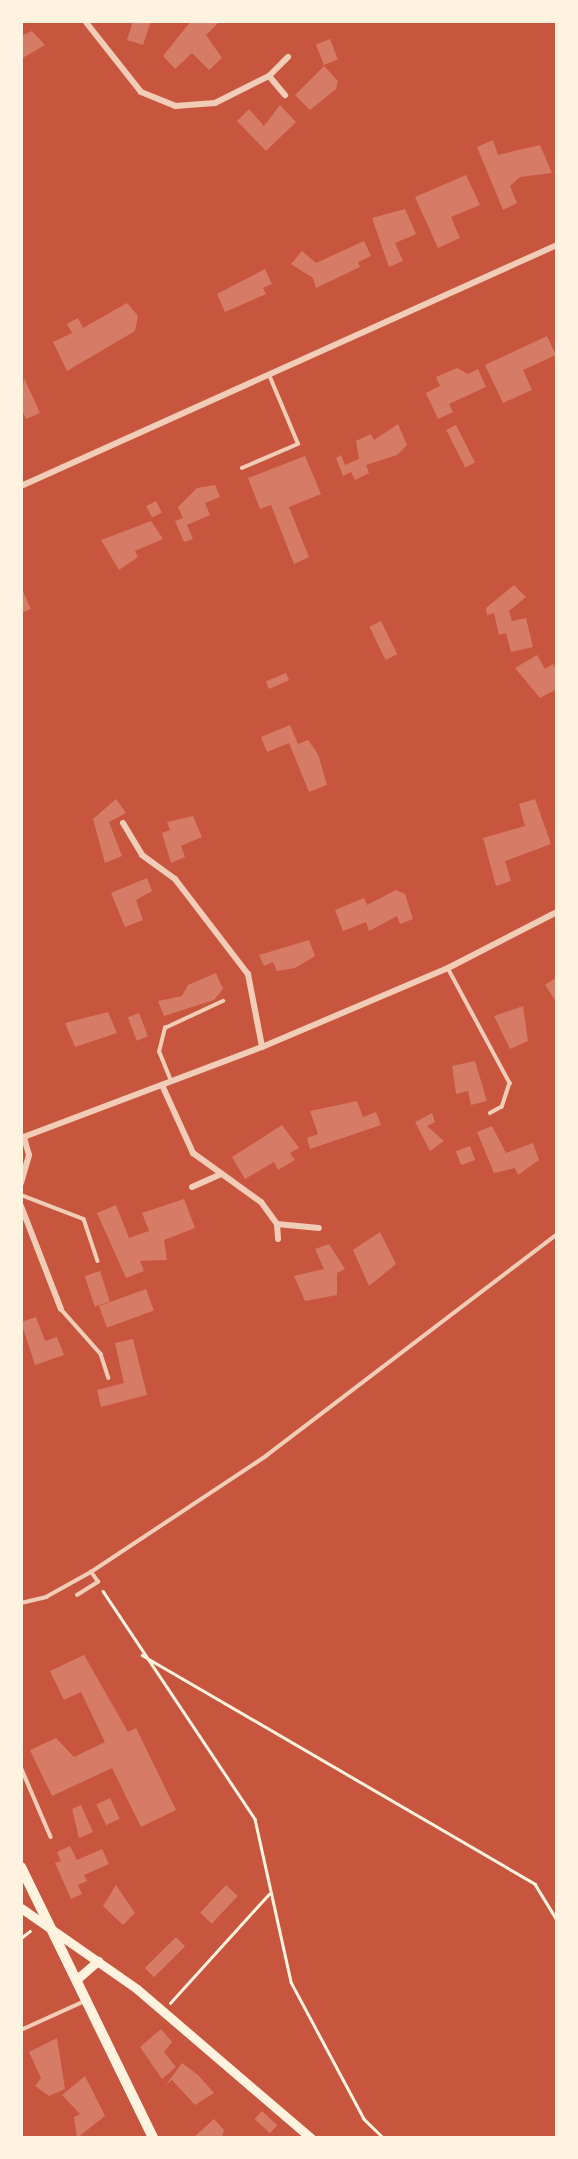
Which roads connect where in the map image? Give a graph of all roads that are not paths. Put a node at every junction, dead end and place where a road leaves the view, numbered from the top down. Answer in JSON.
{"nodes":[{"id":1,"x":85,"y":21,"type":"edge"},
{"id":2,"x":288,"y":57,"type":"dead end"},
{"id":3,"x":269,"y":76,"type":"junction"},
{"id":4,"x":285,"y":95,"type":"dead end"},
{"id":5,"x":557,"y":245,"type":"edge"},
{"id":6,"x":269,"y":375,"type":"junction"},
{"id":7,"x":243,"y":468,"type":"dead end"},
{"id":8,"x":21,"y":486,"type":"edge"},
{"id":9,"x":123,"y":823,"type":"dead end"},
{"id":10,"x":557,"y":912,"type":"edge"},
{"id":11,"x":448,"y":968,"type":"junction"},
{"id":12,"x":223,"y":1001,"type":"dead end"},
{"id":13,"x":262,"y":1047,"type":"junction"},
{"id":14,"x":171,"y":1082,"type":"junction"},
{"id":15,"x":162,"y":1085,"type":"junction"},
{"id":16,"x":491,"y":1113,"type":"dead end"},
{"id":17,"x":22,"y":1138,"type":"edge"},
{"id":18,"x":221,"y":1174,"type":"junction"},
{"id":19,"x":21,"y":1183,"type":"edge"},
{"id":20,"x":192,"y":1187,"type":"dead end"},
{"id":21,"x":21,"y":1195,"type":"edge"},
{"id":22,"x":21,"y":1206,"type":"edge"},
{"id":23,"x":277,"y":1224,"type":"junction"},
{"id":24,"x":319,"y":1228,"type":"dead end"},
{"id":25,"x":557,"y":1234,"type":"edge"},
{"id":26,"x":278,"y":1239,"type":"dead end"},
{"id":27,"x":98,"y":1261,"type":"dead end"},
{"id":28,"x":61,"y":1309,"type":"joint"},
{"id":29,"x":108,"y":1378,"type":"dead end"},
{"id":30,"x":91,"y":1572,"type":"junction"},
{"id":31,"x":77,"y":1595,"type":"dead end"},
{"id":32,"x":21,"y":1603,"type":"edge"},
{"id":33,"x":21,"y":1767,"type":"edge"},
{"id":34,"x":51,"y":1837,"type":"dead end"},
{"id":35,"x":21,"y":1867,"type":"edge"},
{"id":36,"x":25,"y":1886,"type":"edge"},
{"id":37,"x":21,"y":1908,"type":"edge"},
{"id":38,"x":54,"y":1929,"type":"junction"},
{"id":39,"x":98,"y":1961,"type":"junction"},
{"id":40,"x":77,"y":1979,"type":"junction"},
{"id":41,"x":87,"y":2000,"type":"junction"},
{"id":42,"x":21,"y":2030,"type":"edge"},
{"id":43,"x":153,"y":2138,"type":"edge"},
{"id":44,"x":310,"y":2138,"type":"edge"}],
"edges":[{"from":1,"to":3,"type":"street"},
{"from":2,"to":3,"type":"street"},
{"from":3,"to":4,"type":"street"},
{"from":5,"to":6,"type":"street"},
{"from":6,"to":7,"type":"lane"},
{"from":6,"to":8,"type":"street"},
{"from":9,"to":13,"type":"street"},
{"from":10,"to":11,"type":"street"},
{"from":11,"to":13,"type":"street"},
{"from":11,"to":16,"type":"lane"},
{"from":12,"to":14,"type":"lane"},
{"from":13,"to":14,"type":"street"},
{"from":14,"to":15,"type":"street"},
{"from":15,"to":17,"type":"street"},
{"from":15,"to":18,"type":"street"},
{"from":17,"to":19,"type":"street"},
{"from":18,"to":20,"type":"street"},
{"from":18,"to":23,"type":"street"},
{"from":21,"to":27,"type":"lane"},
{"from":22,"to":28,"type":"street"},
{"from":23,"to":24,"type":"street"},
{"from":23,"to":26,"type":"street"},
{"from":25,"to":30,"type":"lane"},
{"from":28,"to":29,"type":"lane"},
{"from":30,"to":31,"type":"lane"},
{"from":30,"to":32,"type":"lane"},
{"from":33,"to":34,"type":"lane"},
{"from":35,"to":36,"type":"main road"},
{"from":36,"to":38,"type":"main road"},
{"from":37,"to":38,"type":"main road"},
{"from":38,"to":39,"type":"main road"},
{"from":38,"to":40,"type":"main road"},
{"from":39,"to":40,"type":"main road"},
{"from":39,"to":44,"type":"main road"},
{"from":40,"to":41,"type":"main road"},
{"from":41,"to":42,"type":"lane"},
{"from":41,"to":43,"type":"main road"}]}
